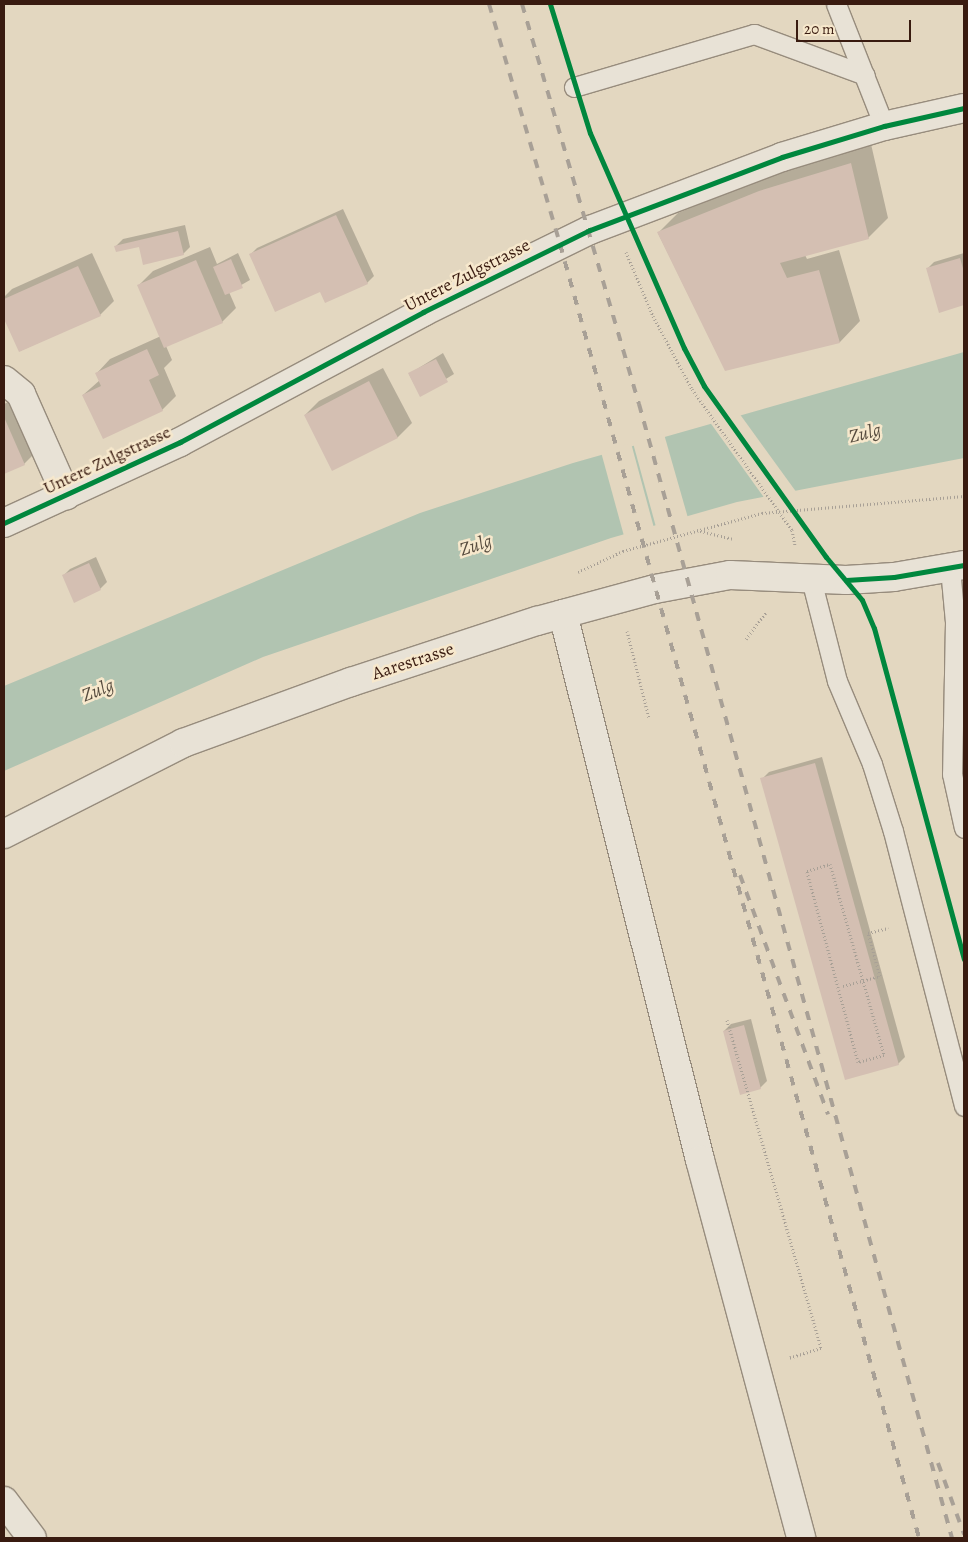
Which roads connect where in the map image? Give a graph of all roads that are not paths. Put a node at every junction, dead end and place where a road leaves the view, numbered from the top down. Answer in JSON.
{"nodes":[{"id":1,"x":836,"y":4,"type":"edge"},
{"id":2,"x":865,"y":75,"type":"junction"},
{"id":3,"x":574,"y":87,"type":"dead end"},
{"id":4,"x":964,"y":108,"type":"edge"},
{"id":5,"x":884,"y":126,"type":"junction"},
{"id":6,"x":4,"y":380,"type":"edge"},
{"id":7,"x":66,"y":495,"type":"junction"},
{"id":8,"x":4,"y":523,"type":"edge"},
{"id":9,"x":957,"y":566,"type":"edge"},
{"id":10,"x":811,"y":579,"type":"junction"},
{"id":11,"x":563,"y":614,"type":"junction"},
{"id":12,"x":957,"y":730,"type":"edge"},
{"id":13,"x":964,"y":828,"type":"edge"},
{"id":14,"x":4,"y":834,"type":"edge"},
{"id":15,"x":964,"y":1106,"type":"edge"},
{"id":16,"x":4,"y":1501,"type":"edge"},
{"id":17,"x":32,"y":1538,"type":"edge"},
{"id":18,"x":800,"y":1538,"type":"edge"}],
"edges":[{"from":1,"to":2,"type":"lane"},
{"from":2,"to":3,"type":"lane"},
{"from":2,"to":5,"type":"lane"},
{"from":4,"to":5,"type":"street","name":"Untere Zulgstrasse"},
{"from":5,"to":7,"type":"street","name":"Untere Zulgstrasse"},
{"from":6,"to":7,"type":"street"},
{"from":7,"to":8,"type":"street","name":"Untere Zulgstrasse"},
{"from":9,"to":10,"type":"street","name":"Aarestrasse"},
{"from":9,"to":12,"type":"lane"},
{"from":10,"to":11,"type":"street","name":"Aarestrasse"},
{"from":10,"to":15,"type":"lane"},
{"from":11,"to":14,"type":"street","name":"Aarestrasse"},
{"from":11,"to":18,"type":"street"},
{"from":12,"to":13,"type":"lane"},
{"from":16,"to":17,"type":"street"}]}
